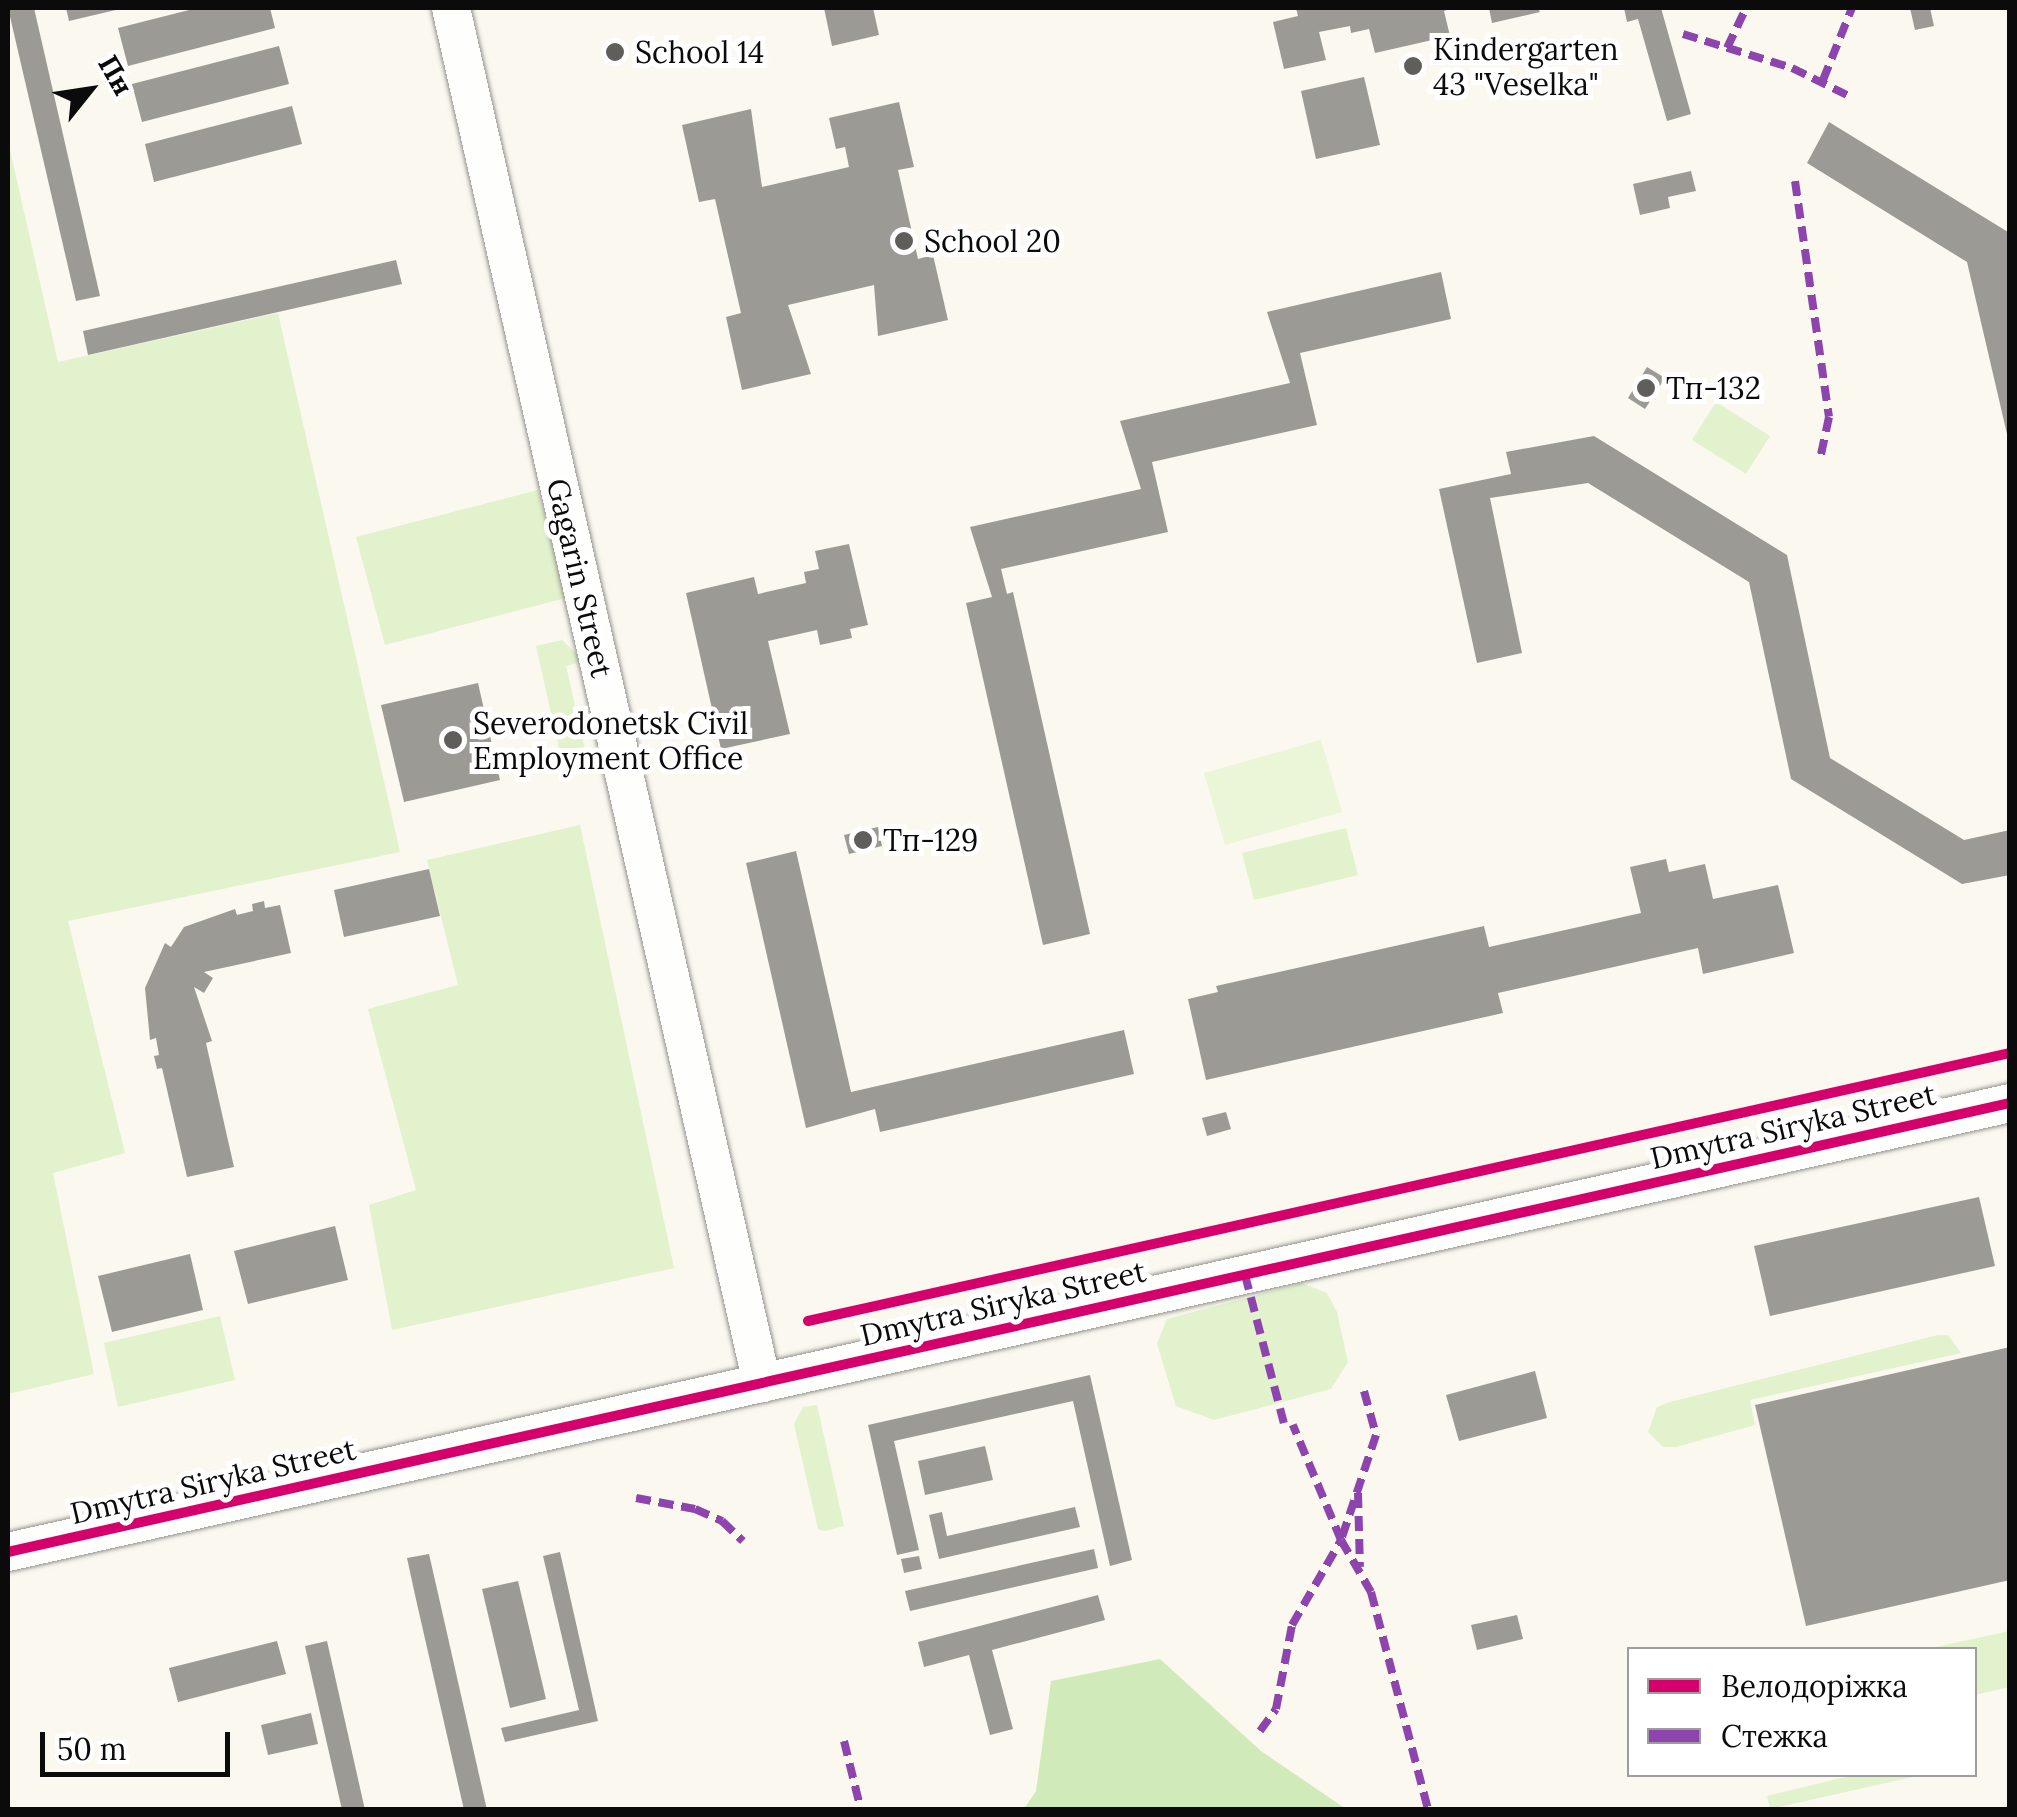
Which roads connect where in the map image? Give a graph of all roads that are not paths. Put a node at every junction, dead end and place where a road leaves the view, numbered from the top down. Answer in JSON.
{"nodes":[{"id":1,"x":451,"y":8,"type":"edge"},
{"id":2,"x":2010,"y":1103,"type":"edge"},
{"id":3,"x":762,"y":1383,"type":"junction"},
{"id":4,"x":8,"y":1552,"type":"edge"}],
"edges":[{"from":1,"to":3,"type":"street","name":"Gagarin Street"},
{"from":2,"to":3,"type":"street","name":"Dmytra Siryka Street"},
{"from":3,"to":4,"type":"street","name":"Dmytra Siryka Street"}]}
